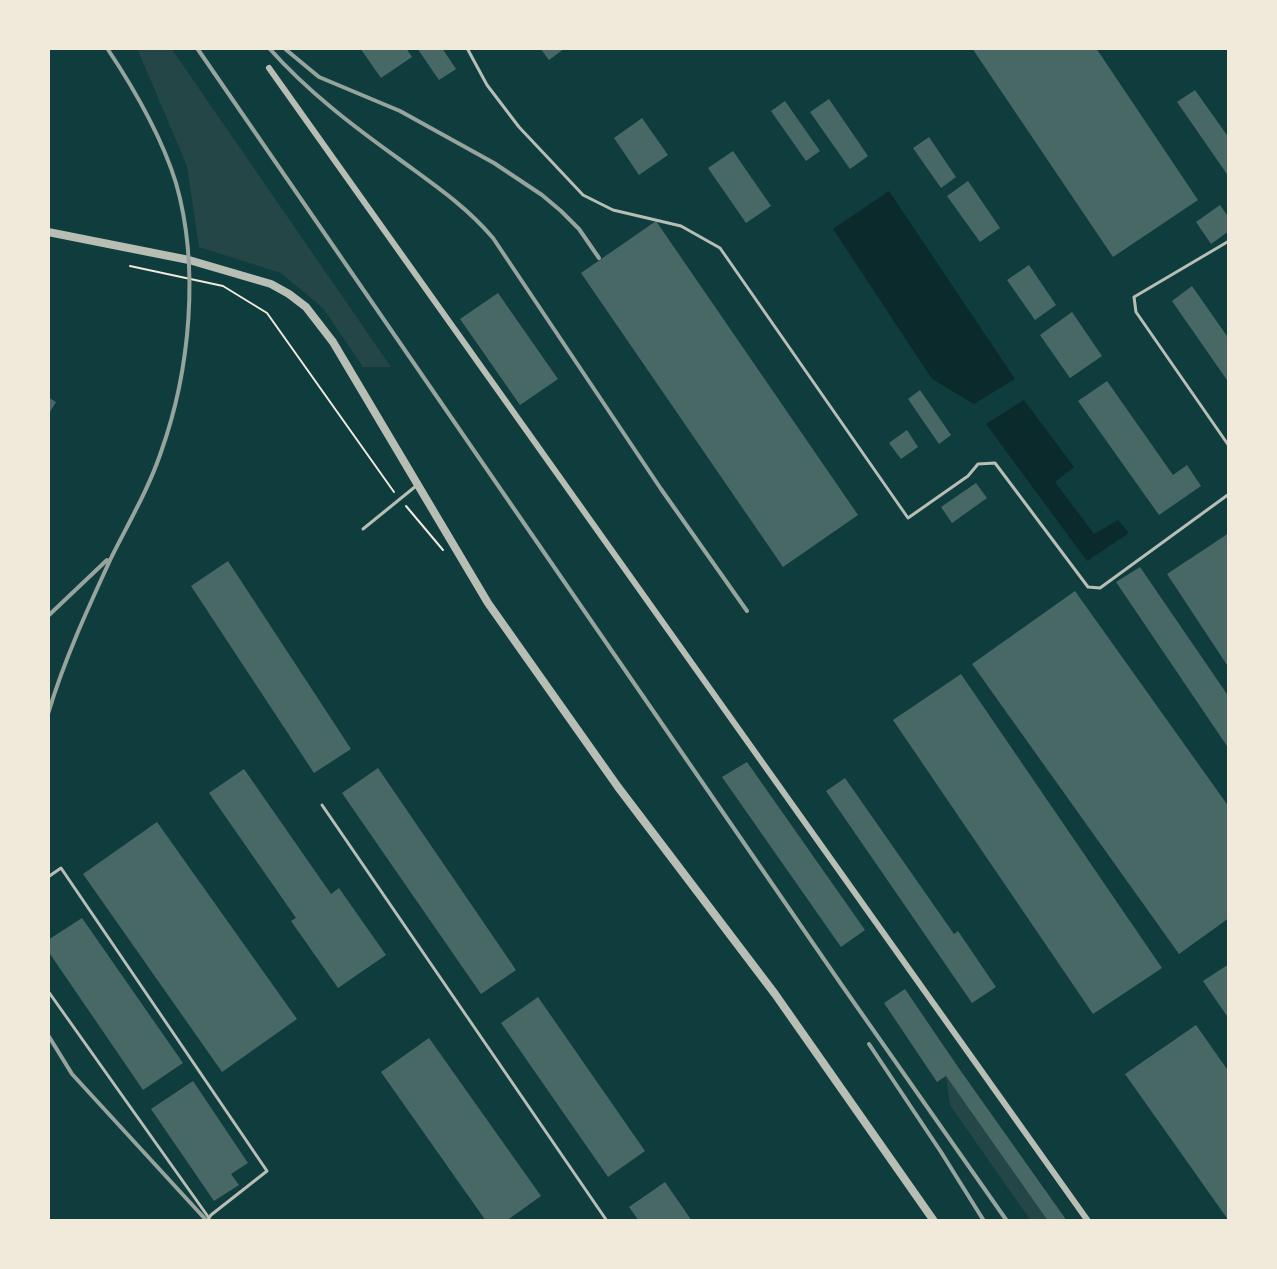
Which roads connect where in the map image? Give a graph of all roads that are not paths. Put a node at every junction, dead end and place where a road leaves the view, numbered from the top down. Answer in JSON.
{"nodes":[{"id":1,"x":467,"y":48,"type":"edge"},
{"id":2,"x":269,"y":68,"type":"dead end"},
{"id":3,"x":48,"y":232,"type":"edge"},
{"id":4,"x":1229,"y":241,"type":"edge"},
{"id":5,"x":1229,"y":446,"type":"edge"},
{"id":6,"x":418,"y":484,"type":"junction"},
{"id":7,"x":1229,"y":494,"type":"edge"},
{"id":8,"x":363,"y":529,"type":"dead end"},
{"id":9,"x":322,"y":805,"type":"dead end"},
{"id":10,"x":48,"y":877,"type":"edge"},
{"id":11,"x":48,"y":991,"type":"edge"},
{"id":12,"x":208,"y":1220,"type":"edge"},
{"id":13,"x":607,"y":1221,"type":"edge"},
{"id":14,"x":934,"y":1221,"type":"edge"},
{"id":15,"x":1088,"y":1221,"type":"edge"}],
"edges":[{"from":1,"to":7,"type":"lane"},
{"from":2,"to":15,"type":"street"},
{"from":3,"to":6,"type":"street"},
{"from":4,"to":5,"type":"lane"},
{"from":6,"to":8,"type":"lane"},
{"from":6,"to":14,"type":"street"},
{"from":9,"to":13,"type":"lane"},
{"from":10,"to":12,"type":"lane"},
{"from":11,"to":12,"type":"lane"}]}
